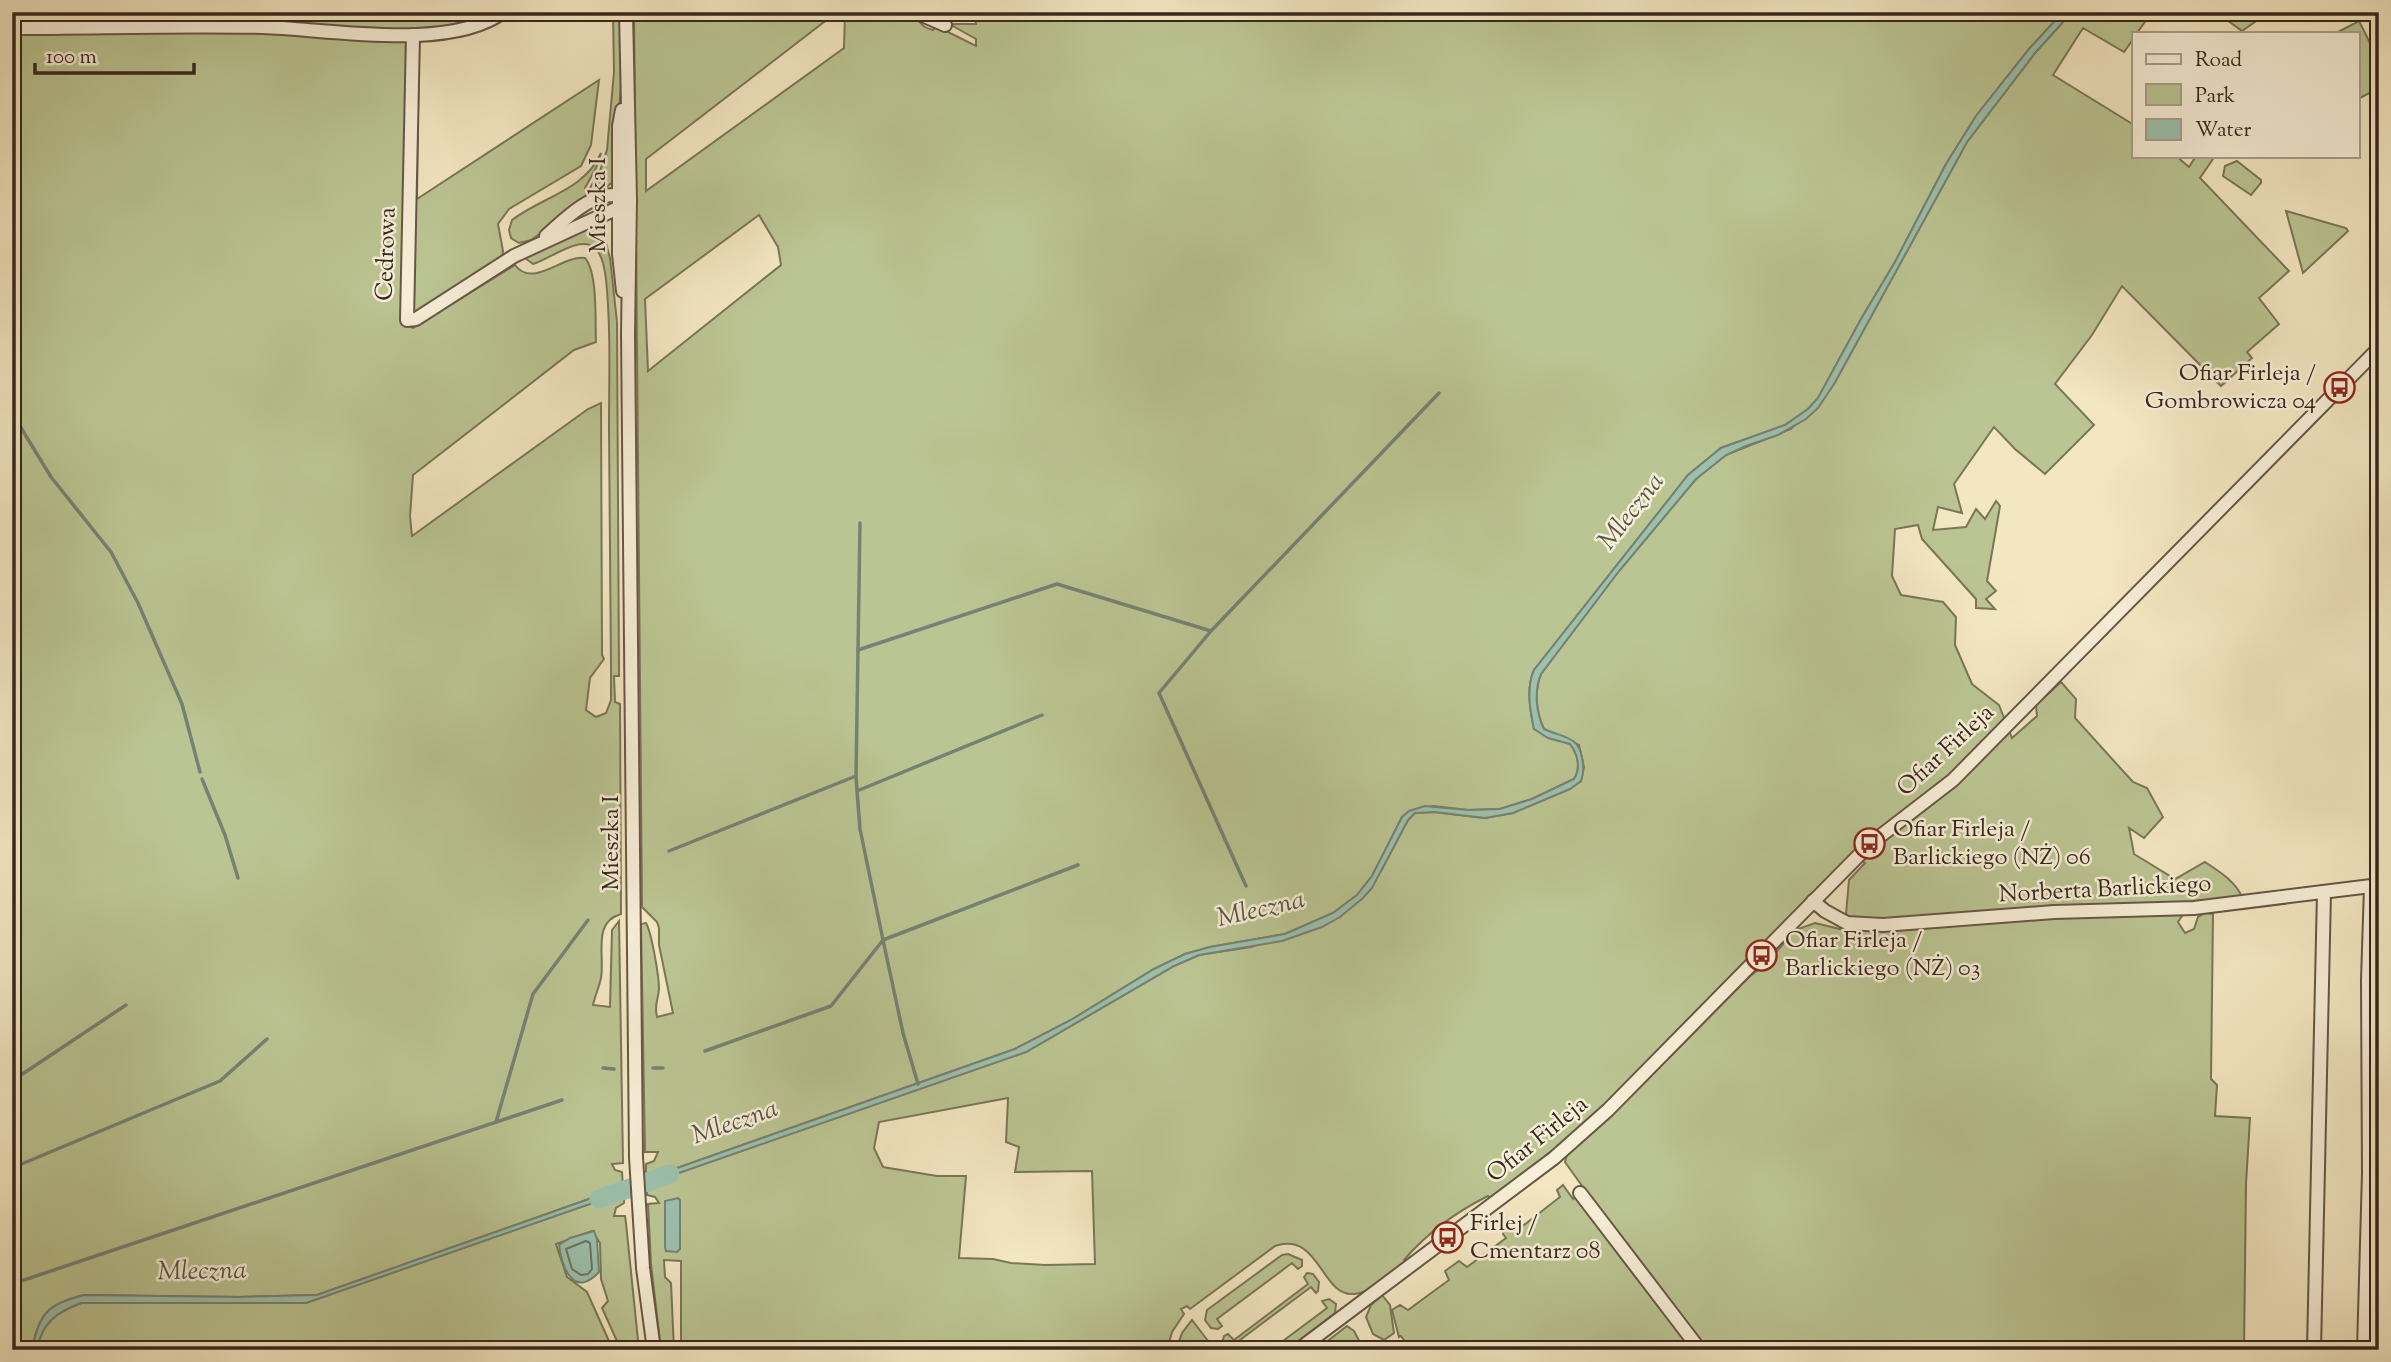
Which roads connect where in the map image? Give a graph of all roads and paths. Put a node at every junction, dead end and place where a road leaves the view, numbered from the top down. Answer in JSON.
{"nodes":[{"id":1,"x":503,"y":12,"type":"edge"},
{"id":2,"x":626,"y":12,"type":"edge"},
{"id":3,"x":915,"y":12,"type":"edge"},
{"id":4,"x":945,"y":25,"type":"dead end"},
{"id":5,"x":12,"y":28,"type":"edge"},
{"id":6,"x":413,"y":35,"type":"junction"},
{"id":7,"x":623,"y":201,"type":"junction"},
{"id":8,"x":605,"y":214,"type":"junction"},
{"id":9,"x":620,"y":226,"type":"junction"},
{"id":10,"x":537,"y":244,"type":"junction"},
{"id":11,"x":628,"y":334,"type":"junction"},
{"id":12,"x":2379,"y":348,"type":"edge"},
{"id":13,"x":2375,"y":886,"type":"edge"},
{"id":14,"x":1827,"y":888,"type":"junction"},
{"id":15,"x":2324,"y":892,"type":"junction"},
{"id":16,"x":1813,"y":901,"type":"junction"},
{"id":17,"x":1834,"y":917,"type":"junction"},
{"id":18,"x":1580,"y":1193,"type":"dead end"},
{"id":19,"x":654,"y":1350,"type":"edge"},
{"id":20,"x":1298,"y":1350,"type":"edge"},
{"id":21,"x":1700,"y":1350,"type":"edge"},
{"id":22,"x":2314,"y":1350,"type":"edge"},
{"id":23,"x":2364,"y":1350,"type":"edge"}],
"edges":[{"from":1,"to":6,"type":"street"},
{"from":2,"to":7,"type":"street","name":"Mieszka I"},
{"from":3,"to":4,"type":"street"},
{"from":5,"to":6,"type":"street"},
{"from":6,"to":10,"type":"street","name":"Cedrowa"},
{"from":7,"to":8,"type":"street","name":"Cedrowa"},
{"from":7,"to":9,"type":"street","name":"Mieszka I"},
{"from":7,"to":10,"type":"street","name":"Cedrowa"},
{"from":7,"to":11,"type":"street","name":"Mieszka I"},
{"from":8,"to":9,"type":"street"},
{"from":8,"to":10,"type":"street","name":"Cedrowa"},
{"from":9,"to":11,"type":"street","name":"Mieszka I"},
{"from":11,"to":19,"type":"street","name":"Mieszka I"},
{"from":12,"to":14,"type":"street","name":"Ofiar Firleja"},
{"from":13,"to":15,"type":"street","name":"Norberta Barlickiego"},
{"from":13,"to":23,"type":"street"},
{"from":14,"to":16,"type":"street","name":"Ofiar Firleja"},
{"from":14,"to":17,"type":"street"},
{"from":15,"to":17,"type":"street","name":"Norberta Barlickiego"},
{"from":15,"to":22,"type":"street"},
{"from":16,"to":17,"type":"street","name":"Norberta Barlickiego"},
{"from":16,"to":20,"type":"street","name":"Ofiar Firleja"},
{"from":18,"to":21,"type":"street"}]}
